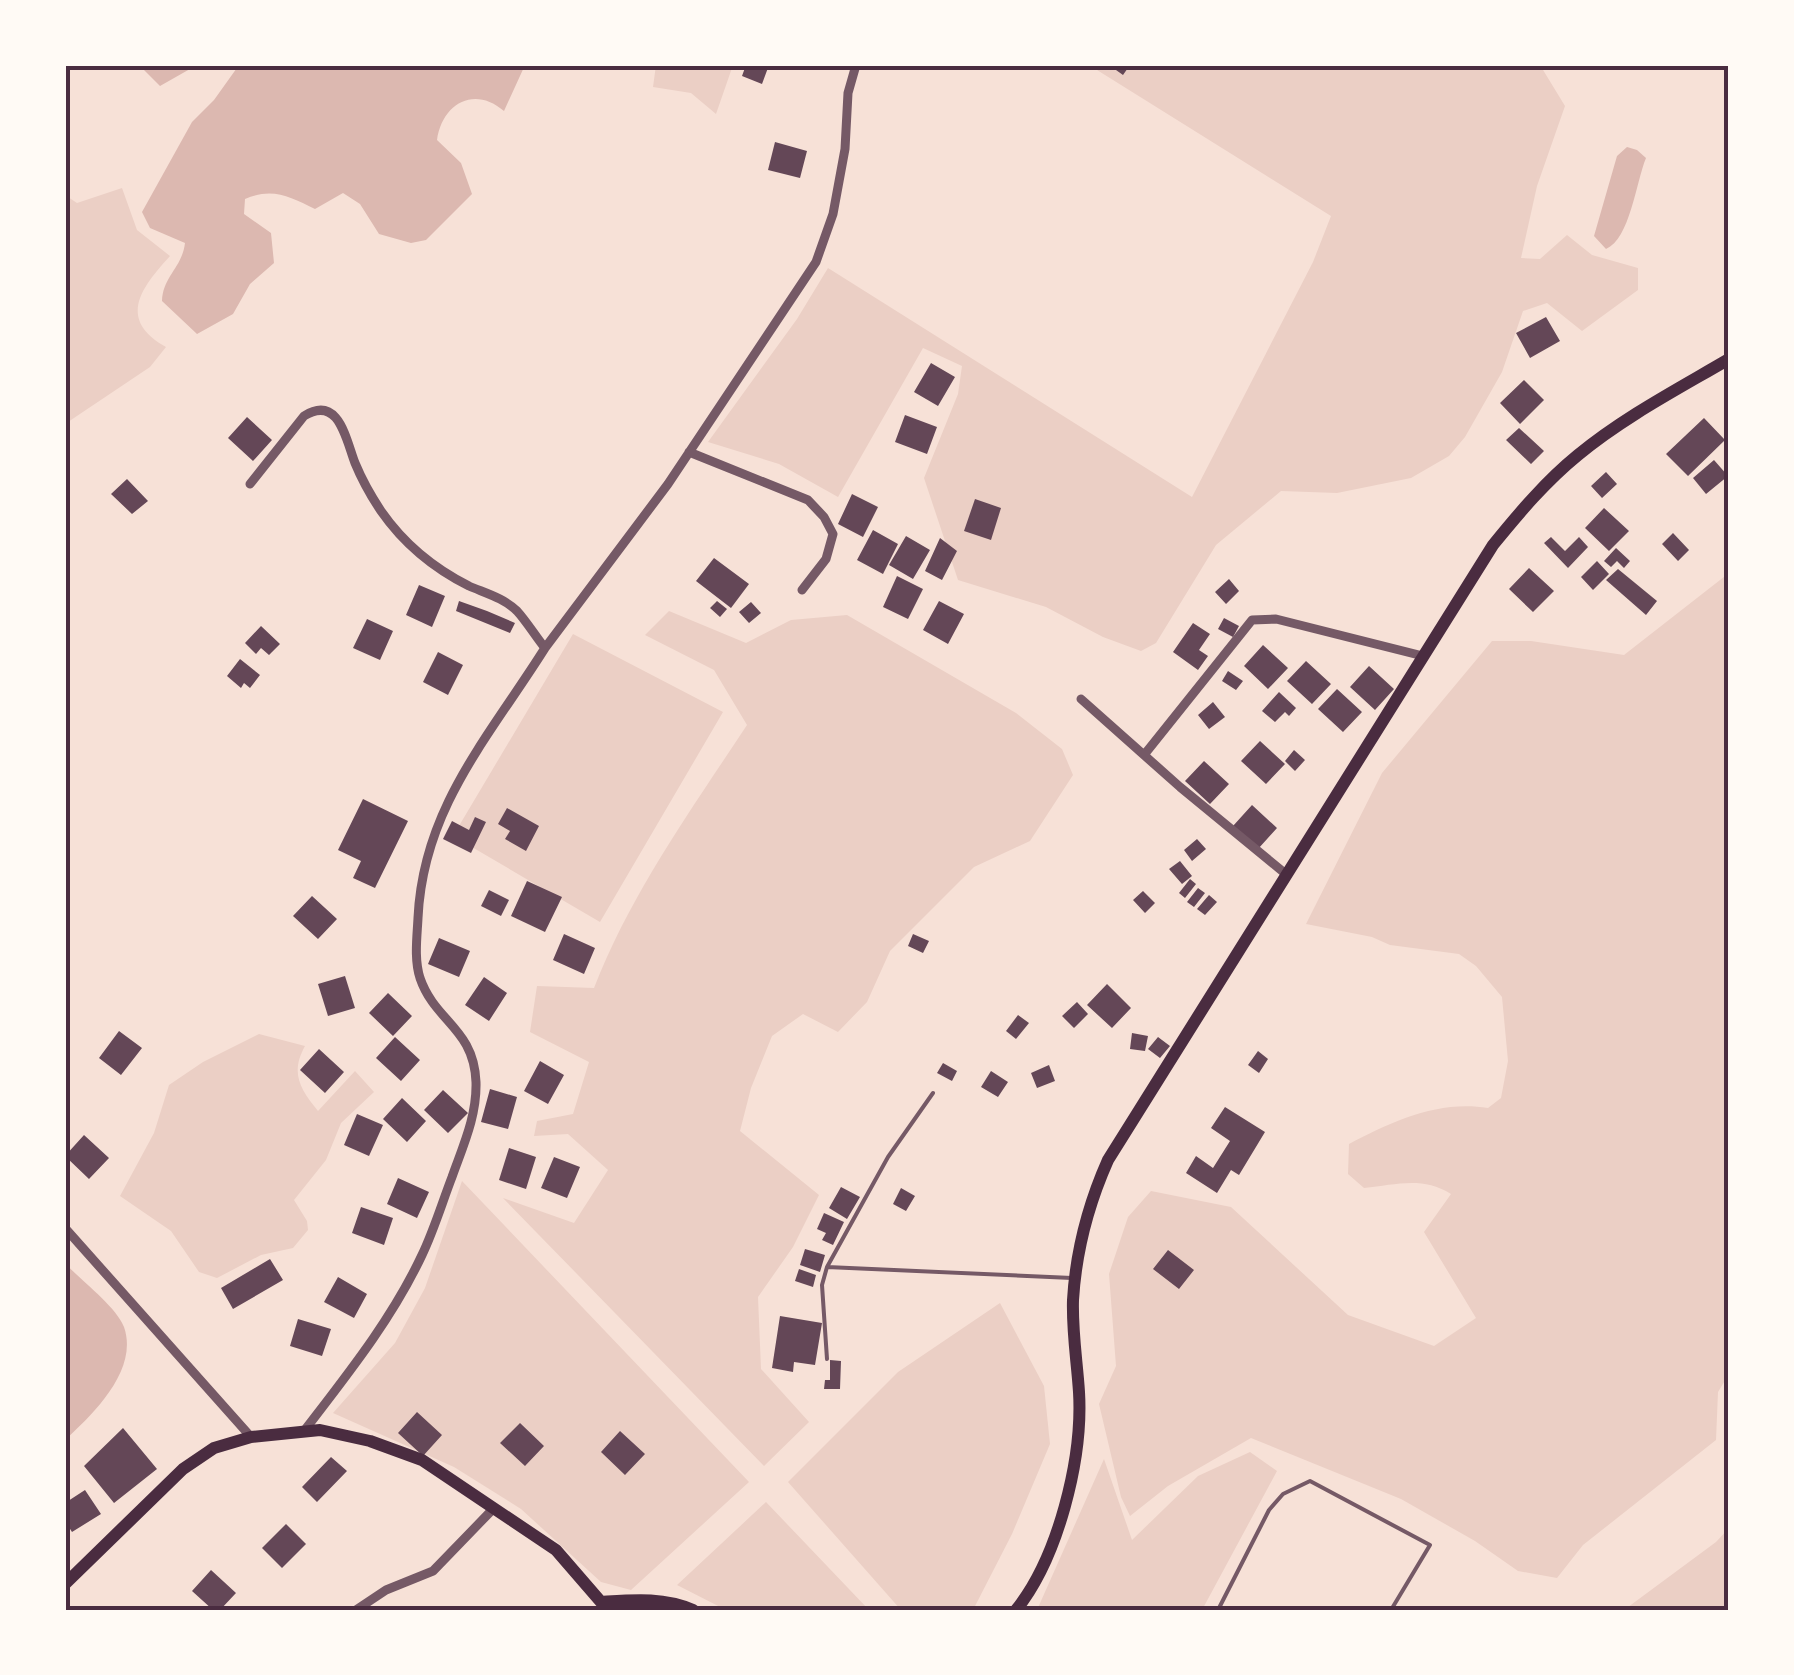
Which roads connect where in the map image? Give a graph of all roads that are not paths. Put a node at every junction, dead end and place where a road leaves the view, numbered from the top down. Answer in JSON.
{"nodes":[{"id":1,"x":856,"y":65,"type":"edge"},
{"id":2,"x":1729,"y":359,"type":"edge"},
{"id":3,"x":689,"y":452,"type":"junction"},
{"id":4,"x":250,"y":484,"type":"dead end"},
{"id":5,"x":802,"y":590,"type":"dead end"},
{"id":6,"x":546,"y":648,"type":"junction"},
{"id":7,"x":1423,"y":656,"type":"junction"},
{"id":8,"x":1081,"y":699,"type":"dead end"},
{"id":9,"x":1144,"y":755,"type":"junction"},
{"id":10,"x":1287,"y":875,"type":"junction"},
{"id":11,"x":933,"y":1093,"type":"dead end"},
{"id":12,"x":65,"y":1228,"type":"edge"},
{"id":13,"x":828,"y":1267,"type":"junction"},
{"id":14,"x":1076,"y":1278,"type":"junction"},
{"id":15,"x":827,"y":1359,"type":"dead end"},
{"id":16,"x":304,"y":1431,"type":"junction"},
{"id":17,"x":252,"y":1437,"type":"junction"},
{"id":18,"x":494,"y":1510,"type":"junction"},
{"id":19,"x":65,"y":1584,"type":"edge"},
{"id":20,"x":356,"y":1610,"type":"edge"},
{"id":21,"x":693,"y":1610,"type":"edge"},
{"id":22,"x":1016,"y":1610,"type":"edge"},
{"id":23,"x":1218,"y":1610,"type":"edge"},
{"id":24,"x":1392,"y":1610,"type":"edge"}],
"edges":[{"from":1,"to":3,"type":"street"},
{"from":2,"to":7,"type":"main road"},
{"from":3,"to":5,"type":"street"},
{"from":3,"to":6,"type":"street"},
{"from":4,"to":6,"type":"street"},
{"from":6,"to":16,"type":"street"},
{"from":7,"to":9,"type":"street"},
{"from":7,"to":10,"type":"main road"},
{"from":8,"to":9,"type":"street"},
{"from":9,"to":10,"type":"street"},
{"from":10,"to":14,"type":"main road"},
{"from":11,"to":13,"type":"lane"},
{"from":12,"to":17,"type":"street"},
{"from":13,"to":14,"type":"lane"},
{"from":13,"to":15,"type":"lane"},
{"from":14,"to":22,"type":"main road"},
{"from":16,"to":17,"type":"main road"},
{"from":16,"to":18,"type":"main road"},
{"from":17,"to":19,"type":"main road"},
{"from":18,"to":20,"type":"street"},
{"from":18,"to":21,"type":"main road"},
{"from":23,"to":24,"type":"lane"}]}
